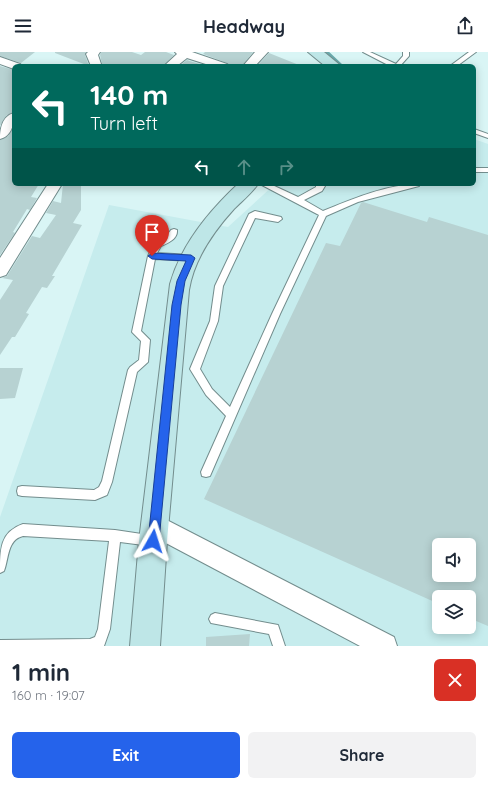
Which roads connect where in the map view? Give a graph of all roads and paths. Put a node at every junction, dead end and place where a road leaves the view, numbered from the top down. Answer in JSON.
{"nodes":[{"id":1,"x":262,"y":52,"type":"edge"},
{"id":2,"x":315,"y":52,"type":"edge"},
{"id":3,"x":366,"y":52,"type":"edge"},
{"id":4,"x":406,"y":52,"type":"edge"},
{"id":5,"x":183,"y":53,"type":"edge"},
{"id":6,"x":469,"y":53,"type":"edge"},
{"id":7,"x":0,"y":60,"type":"edge"},
{"id":8,"x":12,"y":64,"type":"edge"},
{"id":9,"x":172,"y":64,"type":"edge"},
{"id":10,"x":217,"y":64,"type":"edge"},
{"id":11,"x":251,"y":64,"type":"edge"},
{"id":12,"x":331,"y":64,"type":"edge"},
{"id":13,"x":392,"y":64,"type":"edge"},
{"id":14,"x":398,"y":64,"type":"edge"},
{"id":15,"x":455,"y":64,"type":"edge"},
{"id":16,"x":12,"y":120,"type":"edge"},
{"id":17,"x":476,"y":132,"type":"edge"},
{"id":18,"x":0,"y":135,"type":"edge"},
{"id":19,"x":488,"y":136,"type":"edge"},
{"id":20,"x":476,"y":170,"type":"edge"},
{"id":21,"x":488,"y":170,"type":"edge"},
{"id":22,"x":54,"y":186,"type":"edge"},
{"id":23,"x":247,"y":186,"type":"edge"},
{"id":24,"x":268,"y":186,"type":"edge"},
{"id":25,"x":321,"y":186,"type":"edge"},
{"id":26,"x":408,"y":186,"type":"edge"},
{"id":27,"x":298,"y":200,"type":"junction"},
{"id":28,"x":323,"y":214,"type":"junction"},
{"id":29,"x":278,"y":219,"type":"dead end"},
{"id":30,"x":174,"y":232,"type":"dead end"},
{"id":31,"x":152,"y":256,"type":"junction"},
{"id":32,"x":191,"y":258,"type":"junction"},
{"id":33,"x":0,"y":271,"type":"edge"},
{"id":34,"x":231,"y":414,"type":"junction"},
{"id":35,"x":206,"y":472,"type":"dead end"},
{"id":36,"x":22,"y":491,"type":"dead end"},
{"id":37,"x":154,"y":533,"type":"junction"},
{"id":38,"x":115,"y":536,"type":"junction"},
{"id":39,"x":0,"y":567,"type":"edge"},
{"id":40,"x":215,"y":619,"type":"dead end"},
{"id":41,"x":0,"y":646,"type":"edge"},
{"id":42,"x":145,"y":646,"type":"edge"},
{"id":43,"x":279,"y":646,"type":"edge"},
{"id":44,"x":385,"y":646,"type":"edge"}],
"edges":[{"from":1,"to":11,"type":"street"},
{"from":2,"to":12,"type":"street"},
{"from":3,"to":13,"type":"lane"},
{"from":4,"to":14,"type":"lane"},
{"from":5,"to":9,"type":"street"},
{"from":5,"to":10,"type":"street"},
{"from":6,"to":15,"type":"lane"},
{"from":7,"to":8,"type":"street"},
{"from":16,"to":18,"type":"street"},
{"from":17,"to":19,"type":"lane"},
{"from":20,"to":21,"type":"lane"},
{"from":22,"to":33,"type":"street"},
{"from":23,"to":32,"type":"street"},
{"from":24,"to":27,"type":"lane"},
{"from":25,"to":27,"type":"lane"},
{"from":26,"to":28,"type":"lane"},
{"from":27,"to":28,"type":"lane"},
{"from":28,"to":34,"type":"lane"},
{"from":29,"to":34,"type":"lane"},
{"from":30,"to":31,"type":"lane"},
{"from":31,"to":32,"type":"lane"},
{"from":31,"to":36,"type":"lane"},
{"from":32,"to":37,"type":"street"},
{"from":34,"to":35,"type":"lane"},
{"from":37,"to":38,"type":"lane"},
{"from":37,"to":42,"type":"street"},
{"from":37,"to":44,"type":"street"},
{"from":38,"to":39,"type":"lane"},
{"from":38,"to":41,"type":"lane"},
{"from":40,"to":43,"type":"lane"}]}
